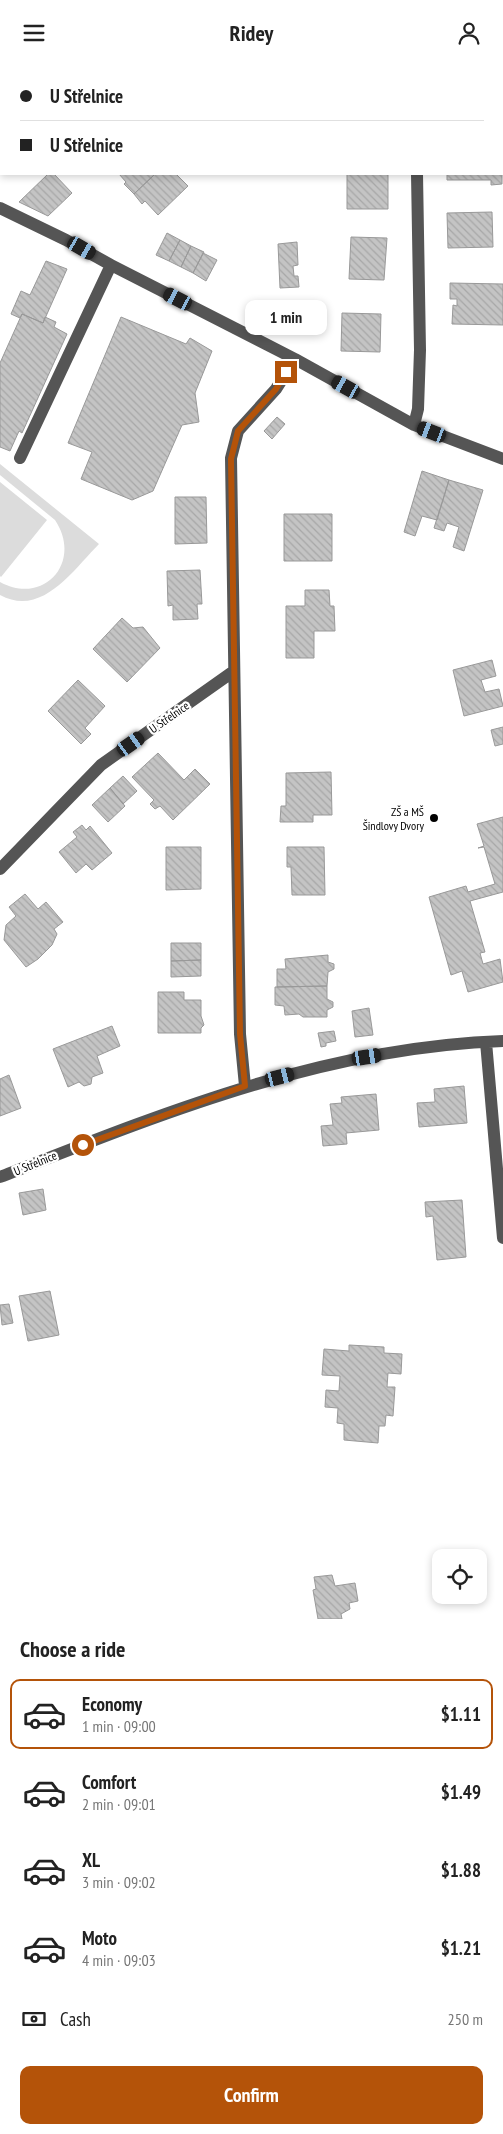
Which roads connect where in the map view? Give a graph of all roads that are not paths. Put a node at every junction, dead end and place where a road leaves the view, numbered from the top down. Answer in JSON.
{"nodes":[{"id":1,"x":417,"y":175,"type":"edge"},
{"id":2,"x":0,"y":208,"type":"edge"},
{"id":3,"x":111,"y":265,"type":"junction"},
{"id":4,"x":295,"y":359,"type":"junction"},
{"id":5,"x":414,"y":425,"type":"junction"},
{"id":6,"x":20,"y":459,"type":"dead end"},
{"id":7,"x":503,"y":459,"type":"edge"},
{"id":8,"x":234,"y":671,"type":"junction"},
{"id":9,"x":0,"y":869,"type":"edge"},
{"id":10,"x":503,"y":1041,"type":"edge"},
{"id":11,"x":486,"y":1042,"type":"junction"},
{"id":12,"x":245,"y":1086,"type":"junction"},
{"id":13,"x":0,"y":1177,"type":"edge"},
{"id":14,"x":503,"y":1238,"type":"edge"}],
"edges":[{"from":1,"to":5,"type":"street"},
{"from":2,"to":3,"type":"street"},
{"from":3,"to":4,"type":"street"},
{"from":3,"to":6,"type":"street"},
{"from":4,"to":5,"type":"street"},
{"from":4,"to":8,"type":"street"},
{"from":5,"to":7,"type":"street"},
{"from":8,"to":9,"type":"street","name":"U Střelnice"},
{"from":8,"to":12,"type":"street"},
{"from":10,"to":11,"type":"street","name":"U Střelnice"},
{"from":11,"to":12,"type":"street","name":"U Střelnice"},
{"from":11,"to":14,"type":"street"},
{"from":12,"to":13,"type":"street","name":"U Střelnice"}]}
